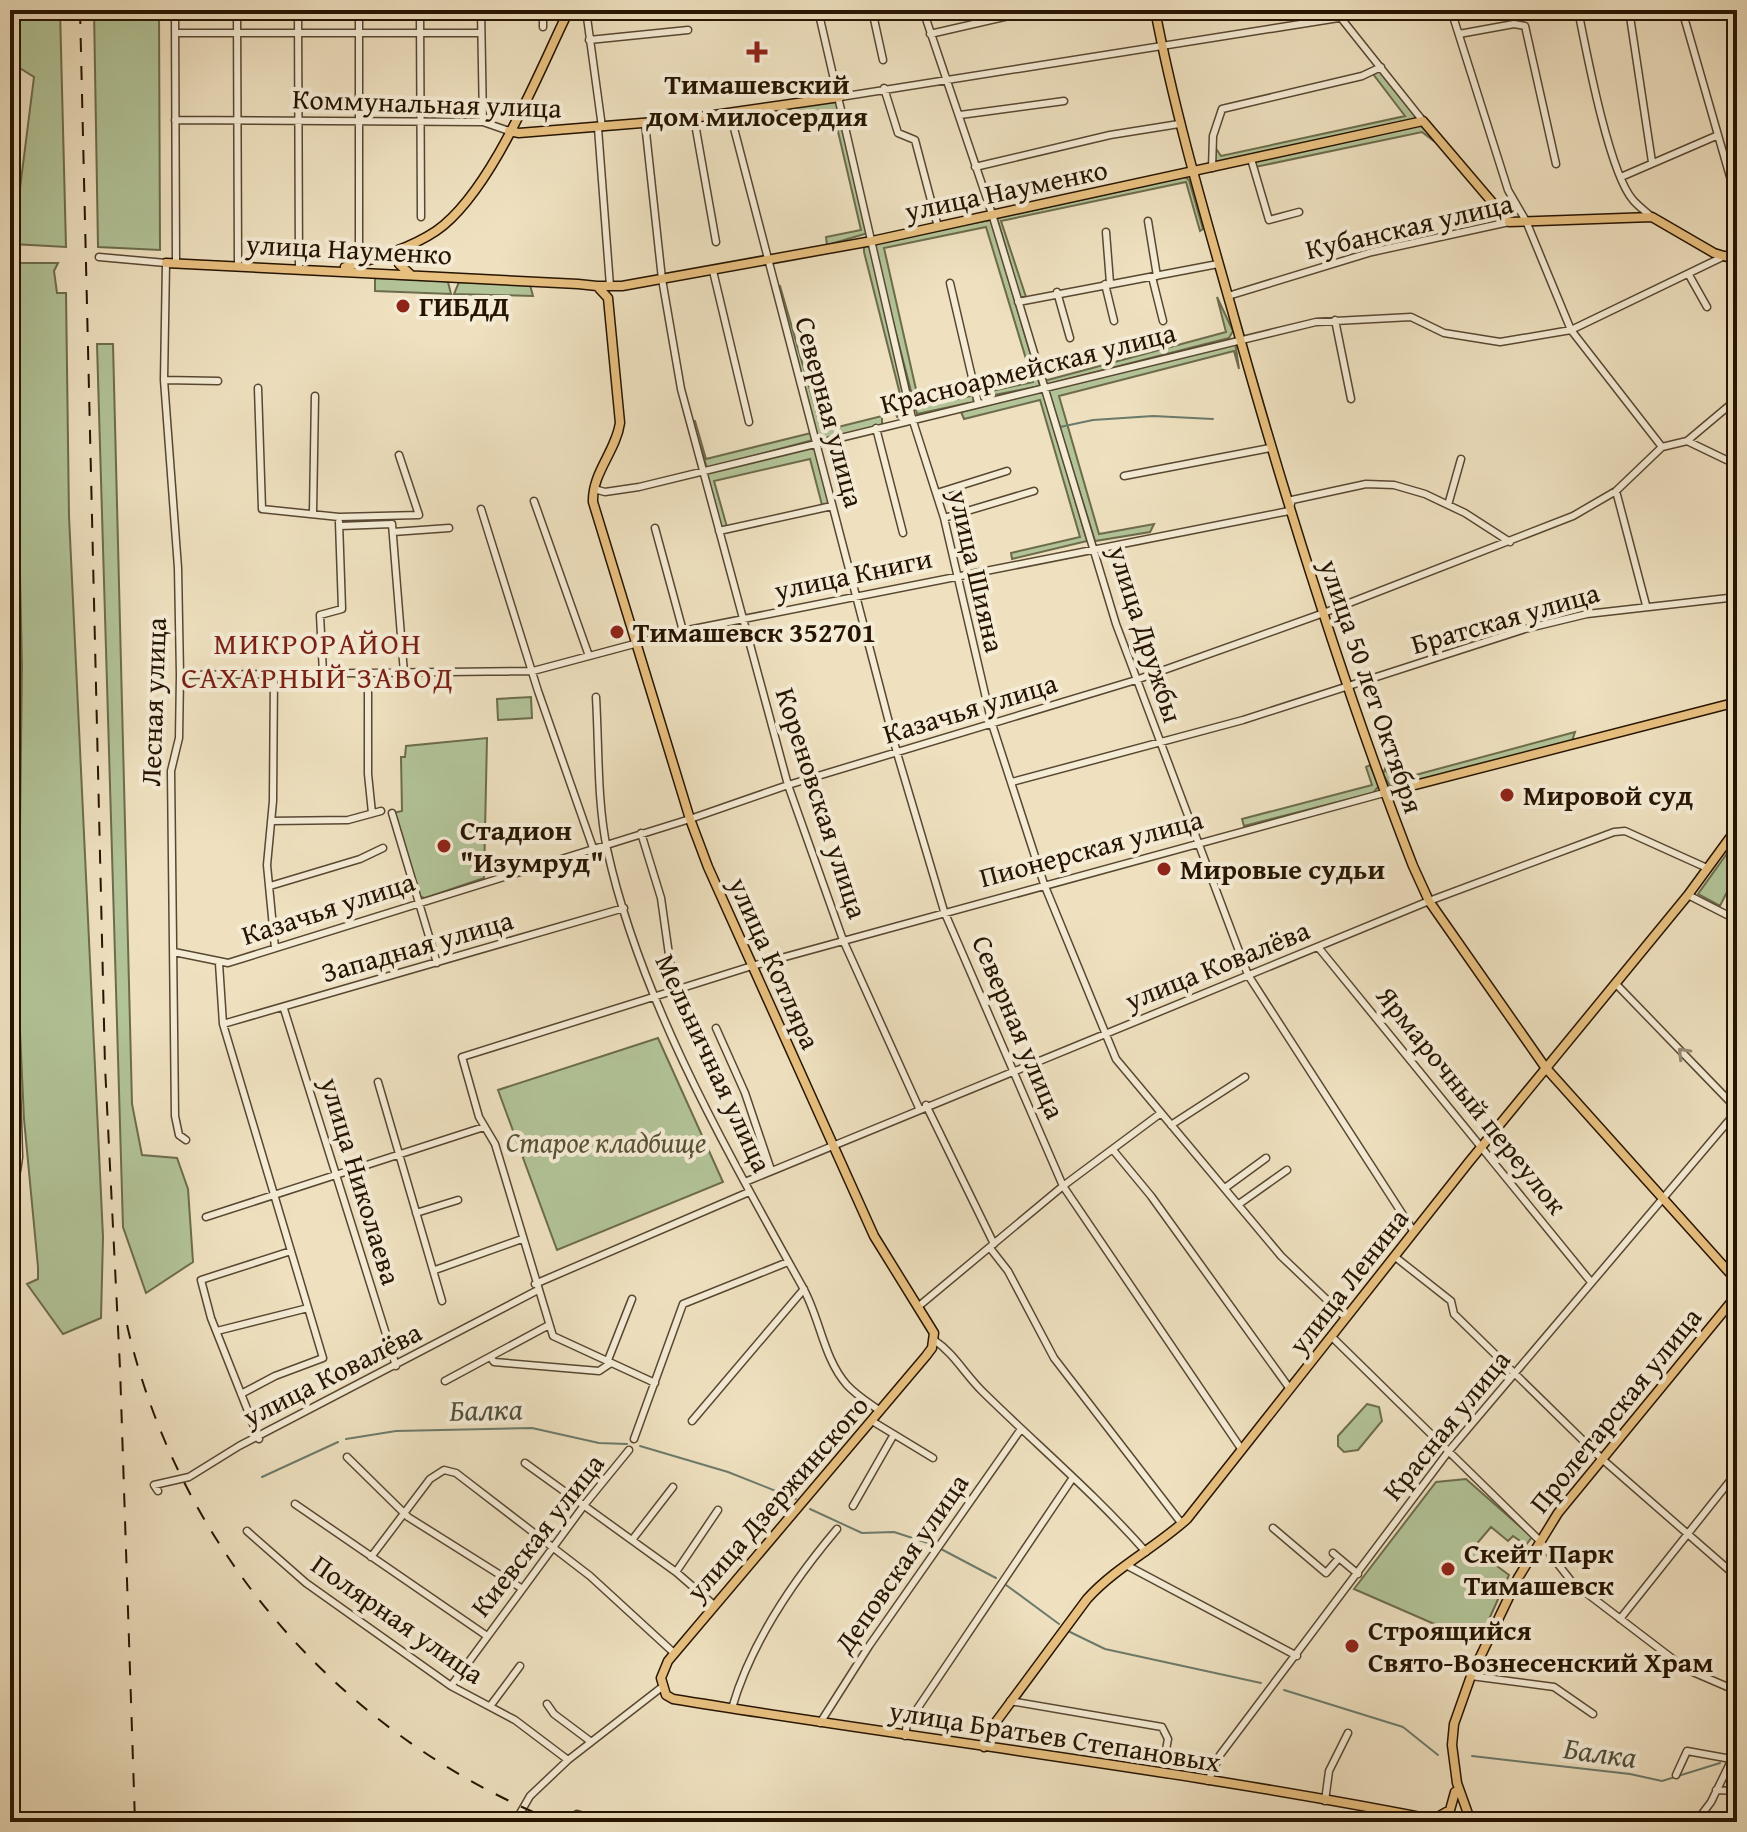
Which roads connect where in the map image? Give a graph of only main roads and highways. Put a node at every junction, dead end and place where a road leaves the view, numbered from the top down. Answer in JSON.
{"nodes":[{"id":1,"x":569,"y":10,"type":"edge"},
{"id":2,"x":1155,"y":10,"type":"edge"},
{"id":3,"x":840,"y":97,"type":"road end"},
{"id":4,"x":509,"y":131,"type":"junction"},
{"id":5,"x":1192,"y":173,"type":"junction"},
{"id":6,"x":1509,"y":222,"type":"joint"},
{"id":7,"x":404,"y":248,"type":"junction"},
{"id":8,"x":385,"y":256,"type":"junction"},
{"id":9,"x":1737,"y":260,"type":"edge"},
{"id":10,"x":171,"y":263,"type":"road end"},
{"id":11,"x":400,"y":269,"type":"junction"},
{"id":12,"x":336,"y":270,"type":"junction"},
{"id":13,"x":386,"y":273,"type":"junction"},
{"id":14,"x":608,"y":290,"type":"junction"},
{"id":15,"x":1737,"y":702,"type":"edge"},
{"id":16,"x":1384,"y":793,"type":"junction"},
{"id":17,"x":1737,"y":828,"type":"edge"},
{"id":18,"x":1545,"y":1067,"type":"junction"},
{"id":19,"x":1737,"y":1281,"type":"edge"},
{"id":20,"x":1737,"y":1295,"type":"edge"},
{"id":21,"x":934,"y":1340,"type":"joint"},
{"id":22,"x":662,"y":1687,"type":"joint"},
{"id":23,"x":984,"y":1747,"type":"junction"},
{"id":24,"x":1457,"y":1783,"type":"junction"},
{"id":25,"x":1433,"y":1819,"type":"junction"},
{"id":26,"x":1446,"y":1822,"type":"edge"},
{"id":27,"x":1471,"y":1822,"type":"edge"}],
"edges":[{"from":1,"to":4,"type":"main road"},
{"from":2,"to":5,"type":"main road","name":"улица 50 лет Октября"},
{"from":3,"to":4,"type":"main road","name":"Коммунальная улица"},
{"from":4,"to":7,"type":"main road"},
{"from":5,"to":6,"type":"main road","name":"улица Науменко"},
{"from":5,"to":14,"type":"main road","name":"улица Науменко"},
{"from":5,"to":16,"type":"main road","name":"улица 50 лет Октября"},
{"from":6,"to":9,"type":"main road","name":"Кубанская улица"},
{"from":7,"to":8,"type":"main road"},
{"from":7,"to":11,"type":"main road"},
{"from":8,"to":11,"type":"main road"},
{"from":8,"to":12,"type":"main road"},
{"from":8,"to":13,"type":"main road"},
{"from":10,"to":12,"type":"main road","name":"улица Науменко"},
{"from":11,"to":13,"type":"main road","name":"улица Науменко"},
{"from":11,"to":14,"type":"main road","name":"улица Науменко"},
{"from":12,"to":13,"type":"main road","name":"улица Науменко"},
{"from":14,"to":21,"type":"main road","name":"улица Котляра"},
{"from":15,"to":16,"type":"main road","name":"Пионерская улица"},
{"from":16,"to":18,"type":"main road","name":"улица 50 лет Октября"},
{"from":17,"to":18,"type":"main road","name":"улица Ленина"},
{"from":18,"to":19,"type":"main road","name":"улица 50 лет Октября"},
{"from":18,"to":23,"type":"main road","name":"улица Ленина"},
{"from":20,"to":24,"type":"main road","name":"Пролетарская улица"},
{"from":21,"to":22,"type":"main road","name":"улица Дзержинского"},
{"from":22,"to":23,"type":"main road","name":"улица Братьев Степановых"},
{"from":23,"to":25,"type":"main road","name":"улица Братьев Степановых"},
{"from":24,"to":25,"type":"main road"},
{"from":24,"to":27,"type":"main road","name":"Пролетарская улица"},
{"from":25,"to":26,"type":"main road","name":"улица Братьев Степановых"}]}
